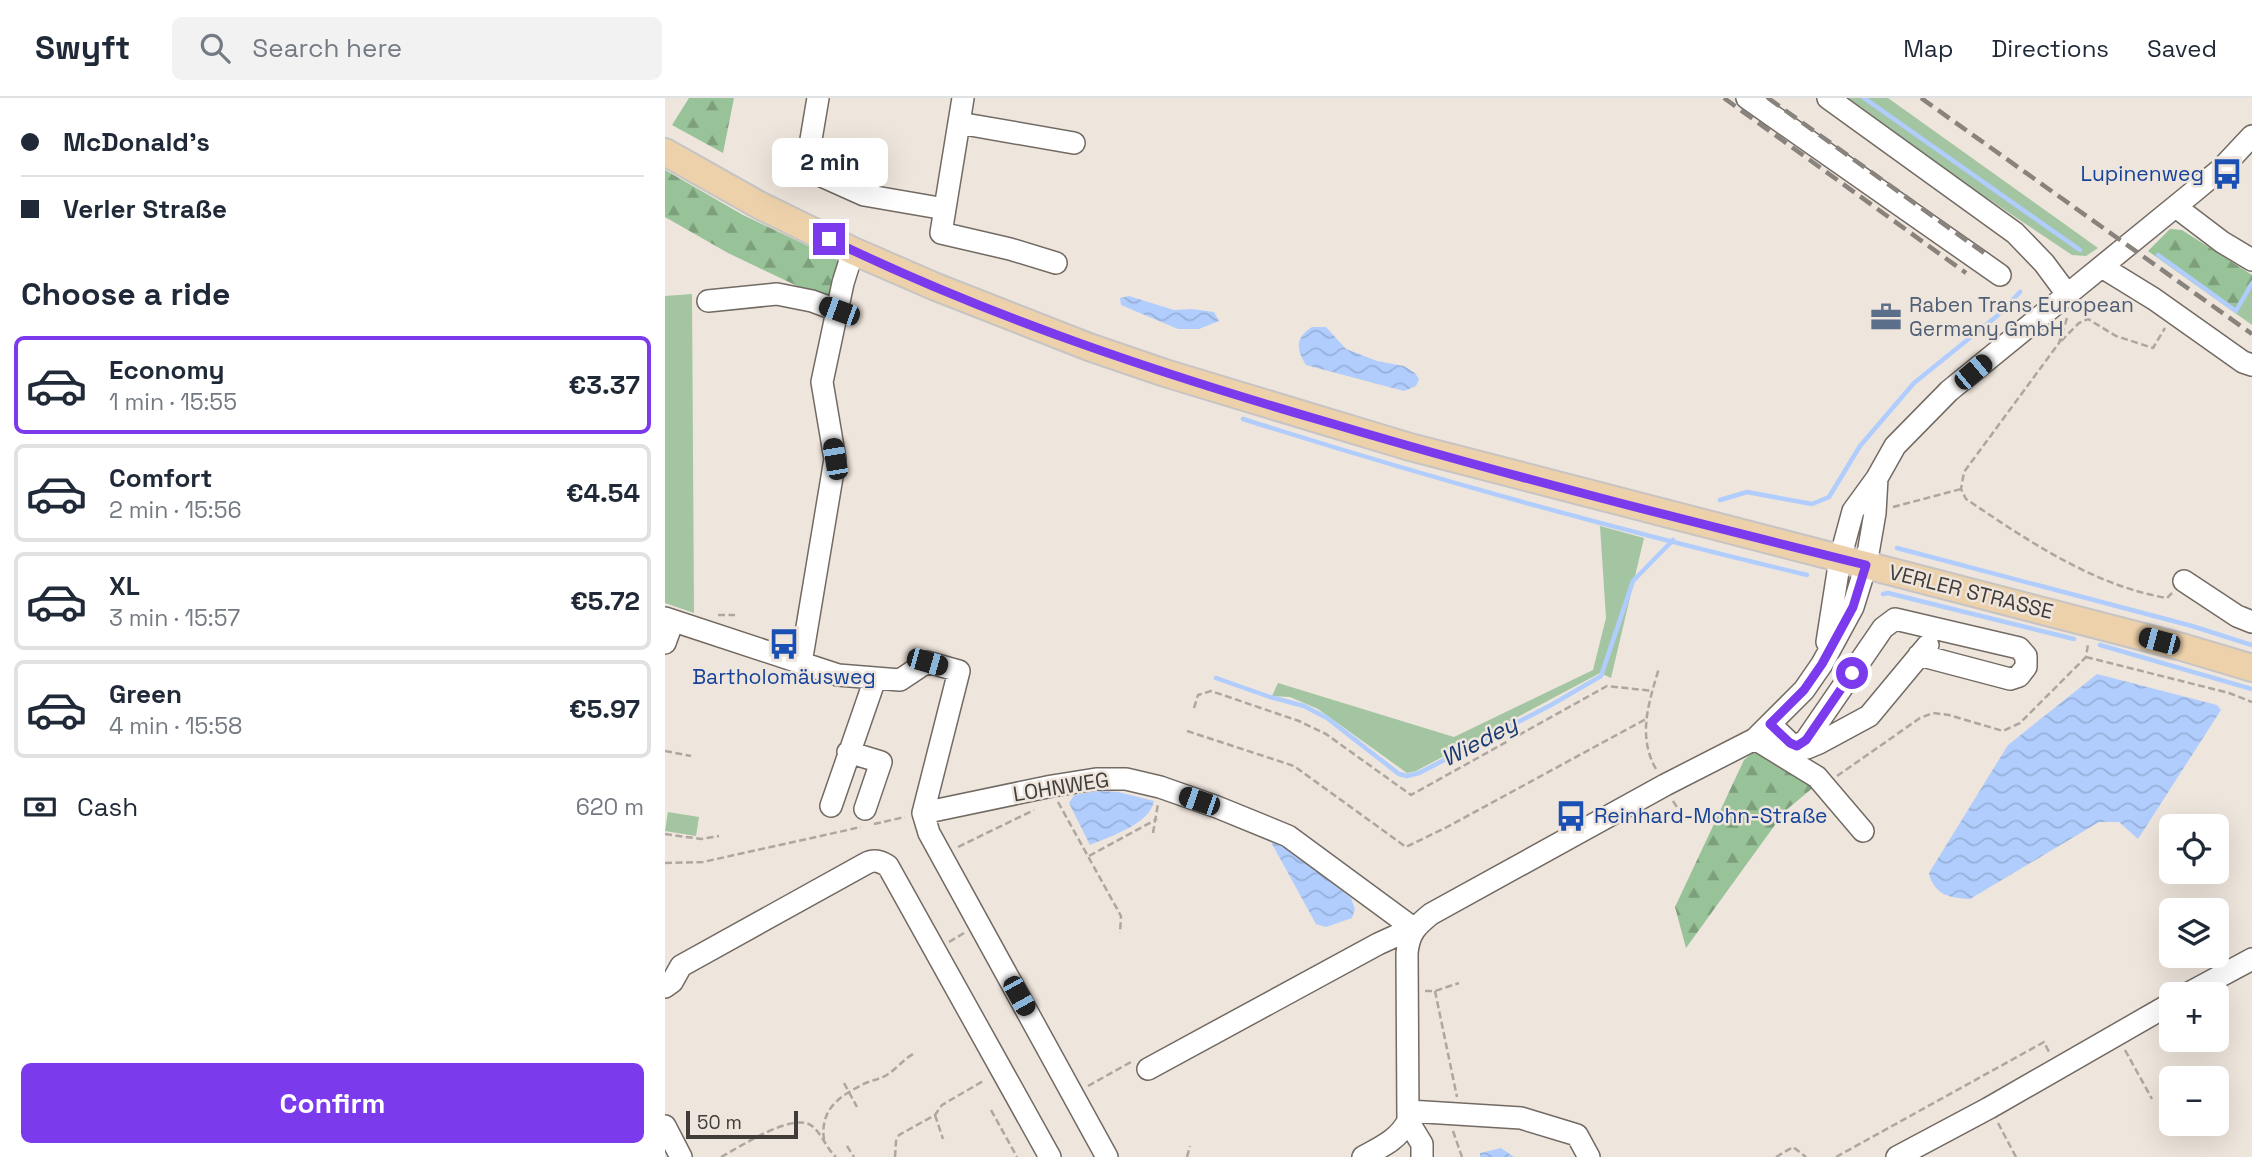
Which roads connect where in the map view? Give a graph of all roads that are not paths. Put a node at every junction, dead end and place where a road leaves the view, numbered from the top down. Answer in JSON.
{"nodes":[{"id":1,"x":818,"y":98,"type":"edge"},
{"id":2,"x":963,"y":98,"type":"edge"},
{"id":3,"x":1747,"y":98,"type":"edge"},
{"id":4,"x":1828,"y":98,"type":"edge"},
{"id":5,"x":958,"y":123,"type":"junction"},
{"id":6,"x":2252,"y":136,"type":"edge"},
{"id":7,"x":1074,"y":143,"type":"dead end"},
{"id":8,"x":665,"y":152,"type":"edge"},
{"id":9,"x":2176,"y":207,"type":"junction"},
{"id":10,"x":945,"y":209,"type":"junction"},
{"id":11,"x":853,"y":251,"type":"junction"},
{"id":12,"x":2252,"y":260,"type":"edge"},
{"id":13,"x":1056,"y":263,"type":"dead end"},
{"id":14,"x":2102,"y":267,"type":"junction"},
{"id":15,"x":2000,"y":275,"type":"dead end"},
{"id":16,"x":2067,"y":294,"type":"junction"},
{"id":17,"x":708,"y":301,"type":"dead end"},
{"id":18,"x":839,"y":311,"type":"junction"},
{"id":19,"x":2252,"y":365,"type":"edge"},
{"id":20,"x":1853,"y":562,"type":"junction"},
{"id":21,"x":2185,"y":581,"type":"road end"},
{"id":22,"x":669,"y":619,"type":"edge"},
{"id":23,"x":2252,"y":622,"type":"edge"},
{"id":24,"x":1948,"y":632,"type":"junction"},
{"id":25,"x":665,"y":643,"type":"edge"},
{"id":26,"x":1919,"y":655,"type":"junction"},
{"id":27,"x":801,"y":663,"type":"junction"},
{"id":28,"x":2252,"y":668,"type":"edge"},
{"id":29,"x":874,"y":679,"type":"junction"},
{"id":30,"x":1770,"y":724,"type":"junction"},
{"id":31,"x":1755,"y":739,"type":"junction"},
{"id":32,"x":1797,"y":746,"type":"junction"},
{"id":33,"x":848,"y":752,"type":"junction"},
{"id":34,"x":831,"y":806,"type":"dead end"},
{"id":35,"x":865,"y":809,"type":"dead end"},
{"id":36,"x":923,"y":813,"type":"junction"},
{"id":37,"x":1863,"y":831,"type":"dead end"},
{"id":38,"x":1413,"y":928,"type":"junction"},
{"id":39,"x":2252,"y":959,"type":"edge"},
{"id":40,"x":667,"y":982,"type":"edge"},
{"id":41,"x":2209,"y":982,"type":"edge"},
{"id":42,"x":2159,"y":1010,"type":"edge"},
{"id":43,"x":1148,"y":1069,"type":"dead end"},
{"id":44,"x":1408,"y":1116,"type":"junction"},
{"id":45,"x":665,"y":1126,"type":"edge"},
{"id":46,"x":1900,"y":1156,"type":"edge"},
{"id":47,"x":681,"y":1157,"type":"edge"},
{"id":48,"x":1050,"y":1157,"type":"edge"},
{"id":49,"x":1107,"y":1157,"type":"edge"},
{"id":50,"x":1363,"y":1157,"type":"edge"},
{"id":51,"x":1422,"y":1157,"type":"edge"},
{"id":52,"x":1589,"y":1157,"type":"edge"}],
"edges":[{"from":1,"to":10,"type":"street"},
{"from":2,"to":5,"type":"street"},
{"from":3,"to":15,"type":"street"},
{"from":4,"to":16,"type":"street"},
{"from":5,"to":7,"type":"street"},
{"from":5,"to":10,"type":"street"},
{"from":6,"to":9,"type":"street"},
{"from":8,"to":11,"type":"main road","name":"VERLER STRASSE"},
{"from":9,"to":12,"type":"street"},
{"from":9,"to":14,"type":"street"},
{"from":10,"to":13,"type":"street"},
{"from":11,"to":18,"type":"street"},
{"from":11,"to":20,"type":"main road","name":"VERLER STRASSE"},
{"from":14,"to":16,"type":"street"},
{"from":14,"to":19,"type":"street"},
{"from":16,"to":20,"type":"street"},
{"from":17,"to":18,"type":"street"},
{"from":18,"to":27,"type":"street"},
{"from":20,"to":28,"type":"main road","name":"VERLER STRASSE"},
{"from":20,"to":30,"type":"street"},
{"from":21,"to":23,"type":"street"},
{"from":22,"to":25,"type":"street"},
{"from":22,"to":27,"type":"street"},
{"from":24,"to":26,"type":"street"},
{"from":24,"to":26,"type":"street"},
{"from":24,"to":32,"type":"street"},
{"from":26,"to":32,"type":"street"},
{"from":27,"to":29,"type":"street"},
{"from":29,"to":33,"type":"street"},
{"from":29,"to":36,"type":"street"},
{"from":30,"to":31,"type":"street"},
{"from":30,"to":32,"type":"street"},
{"from":31,"to":37,"type":"street"},
{"from":31,"to":38,"type":"street"},
{"from":33,"to":34,"type":"street"},
{"from":33,"to":35,"type":"street"},
{"from":36,"to":38,"type":"street","name":"LOHNWEG"},
{"from":36,"to":49,"type":"street"},
{"from":38,"to":43,"type":"street"},
{"from":38,"to":44,"type":"street"},
{"from":39,"to":41,"type":"street"},
{"from":40,"to":48,"type":"street"},
{"from":42,"to":46,"type":"street"},
{"from":44,"to":50,"type":"street"},
{"from":44,"to":51,"type":"street"},
{"from":44,"to":52,"type":"street"},
{"from":45,"to":47,"type":"street"}]}
